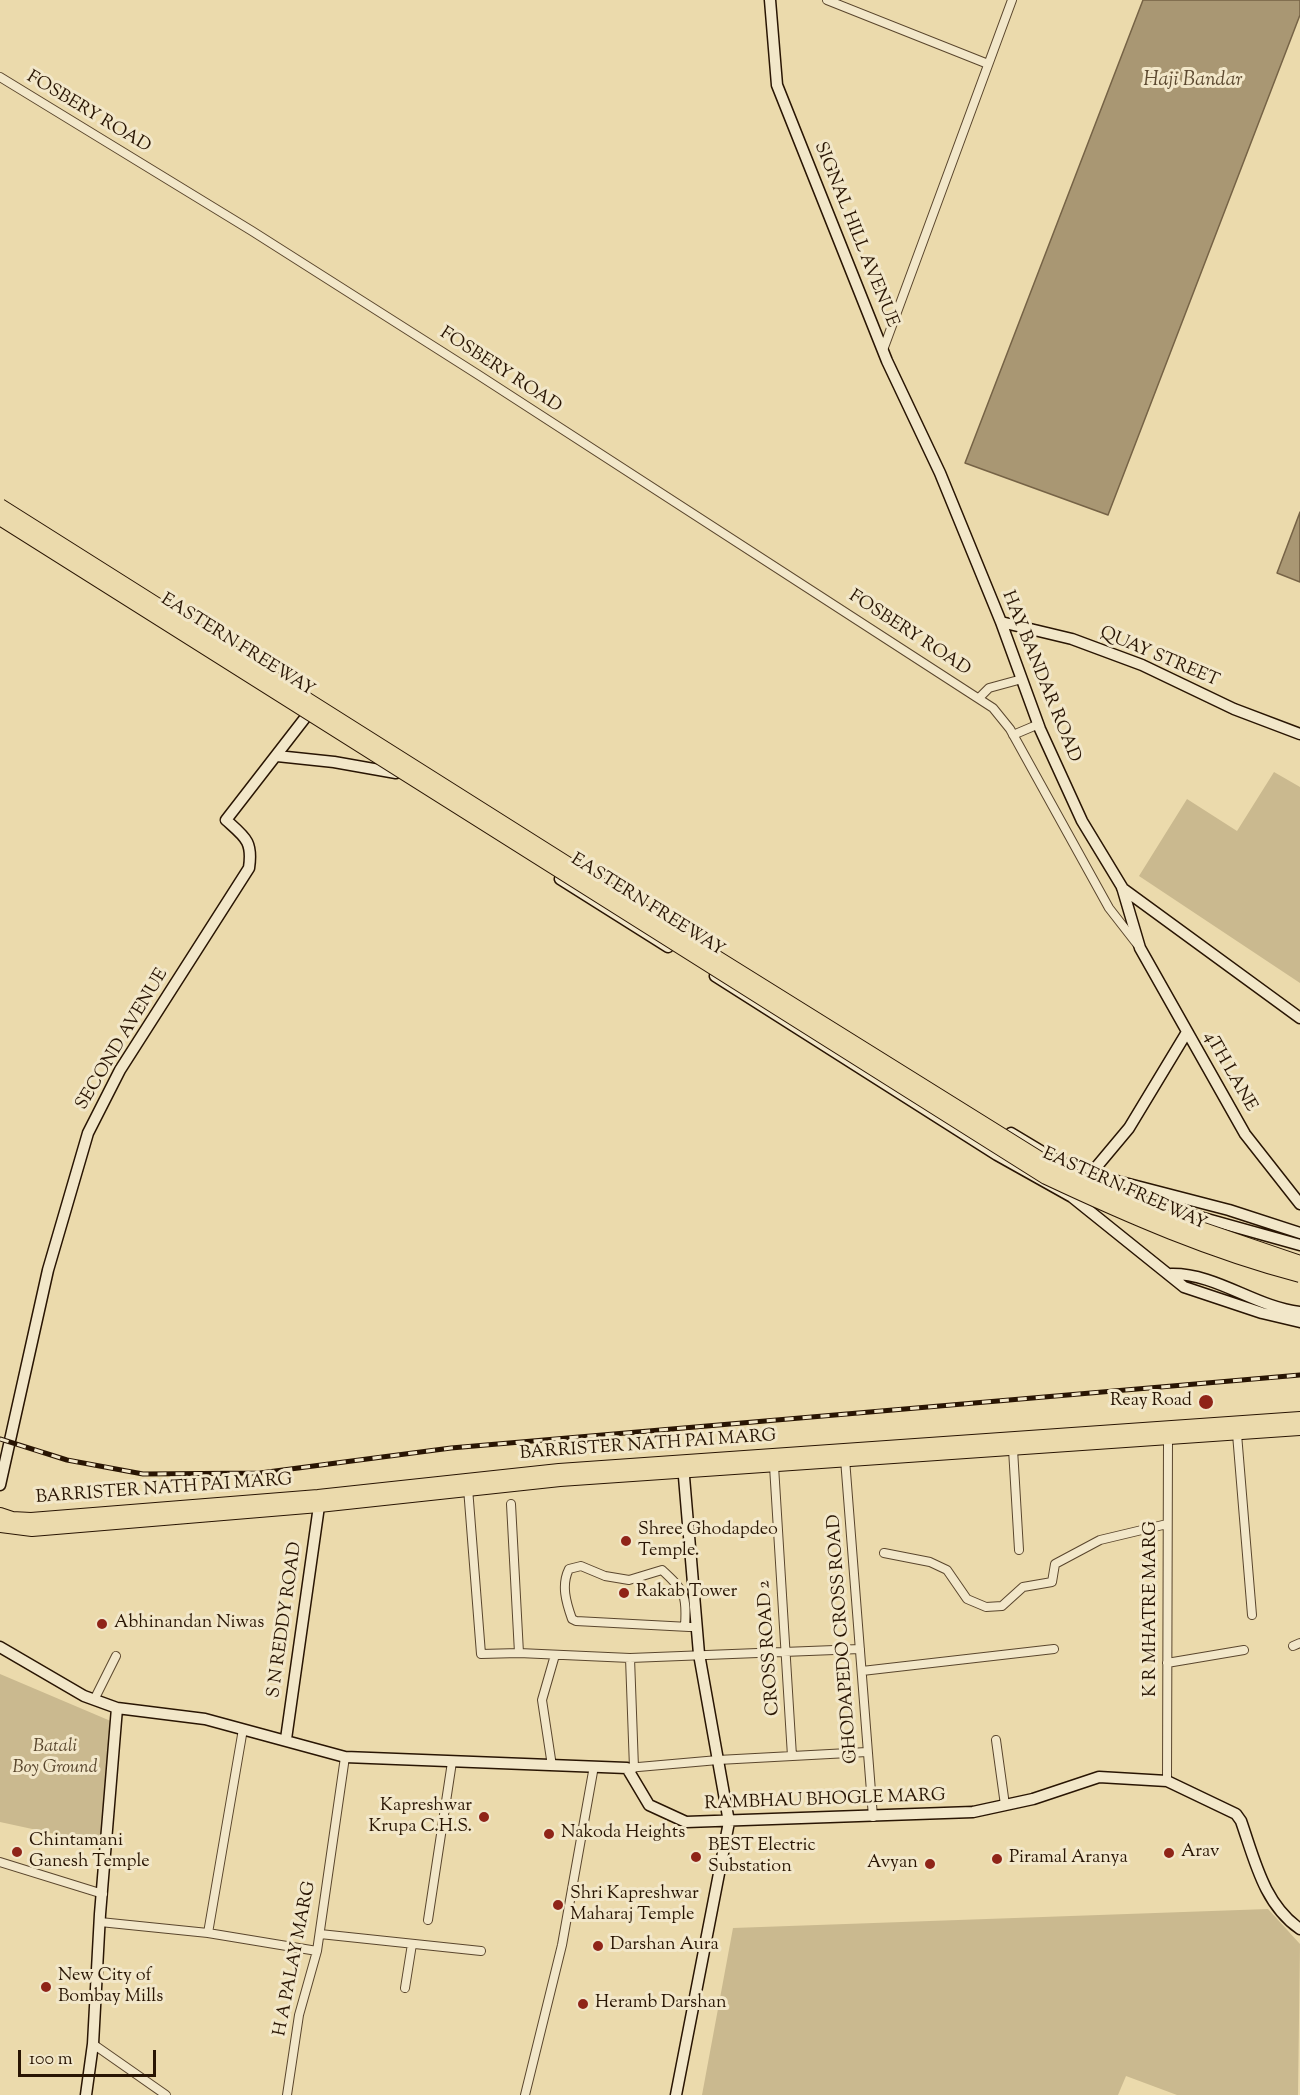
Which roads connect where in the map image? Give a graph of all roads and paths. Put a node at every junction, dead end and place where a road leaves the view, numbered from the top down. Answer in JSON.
{"nodes":[{"id":1,"x":770,"y":0,"type":"edge"},
{"id":2,"x":827,"y":0,"type":"edge"},
{"id":3,"x":1012,"y":0,"type":"edge"},
{"id":4,"x":988,"y":64,"type":"junction"},
{"id":5,"x":0,"y":77,"type":"edge"},
{"id":6,"x":883,"y":350,"type":"junction"},
{"id":7,"x":940,"y":473,"type":"joint"},
{"id":8,"x":0,"y":504,"type":"edge"},
{"id":9,"x":0,"y":518,"type":"edge"},
{"id":10,"x":0,"y":523,"type":"edge"},
{"id":11,"x":1001,"y":622,"type":"junction"},
{"id":12,"x":1022,"y":679,"type":"junction"},
{"id":13,"x":979,"y":698,"type":"junction"},
{"id":14,"x":305,"y":718,"type":"junction"},
{"id":15,"x":1038,"y":724,"type":"junction"},
{"id":16,"x":1300,"y":734,"type":"edge"},
{"id":17,"x":1013,"y":735,"type":"junction"},
{"id":18,"x":277,"y":756,"type":"junction"},
{"id":19,"x":408,"y":757,"type":"junction"},
{"id":20,"x":396,"y":773,"type":"junction"},
{"id":21,"x":1122,"y":887,"type":"junction"},
{"id":22,"x":1140,"y":948,"type":"junction"},
{"id":23,"x":1300,"y":1018,"type":"edge"},
{"id":24,"x":1187,"y":1032,"type":"junction"},
{"id":25,"x":1090,"y":1174,"type":"junction"},
{"id":26,"x":1072,"y":1197,"type":"junction"},
{"id":27,"x":1300,"y":1204,"type":"edge"},
{"id":28,"x":1300,"y":1233,"type":"edge"},
{"id":29,"x":1300,"y":1245,"type":"edge"},
{"id":30,"x":1300,"y":1263,"type":"edge"},
{"id":31,"x":1171,"y":1274,"type":"junction"},
{"id":32,"x":1300,"y":1275,"type":"edge"},
{"id":33,"x":1300,"y":1312,"type":"edge"},
{"id":34,"x":1300,"y":1322,"type":"edge"},
{"id":35,"x":1300,"y":1418,"type":"edge"},
{"id":36,"x":1300,"y":1429,"type":"edge"},
{"id":37,"x":1237,"y":1434,"type":"junction"},
{"id":38,"x":1168,"y":1438,"type":"junction"},
{"id":39,"x":1013,"y":1449,"type":"junction"},
{"id":40,"x":819,"y":1456,"type":"junction"},
{"id":41,"x":845,"y":1459,"type":"junction"},
{"id":42,"x":683,"y":1466,"type":"junction"},
{"id":43,"x":774,"y":1466,"type":"junction"},
{"id":44,"x":467,"y":1478,"type":"junction"},
{"id":45,"x":0,"y":1485,"type":"edge"},
{"id":46,"x":468,"y":1491,"type":"junction"},
{"id":47,"x":319,"y":1501,"type":"junction"},
{"id":48,"x":512,"y":1504,"type":"dead end"},
{"id":49,"x":0,"y":1514,"type":"edge"},
{"id":50,"x":1167,"y":1524,"type":"junction"},
{"id":51,"x":0,"y":1526,"type":"edge"},
{"id":52,"x":1019,"y":1550,"type":"dead end"},
{"id":53,"x":884,"y":1553,"type":"dead end"},
{"id":54,"x":1252,"y":1615,"type":"dead end"},
{"id":55,"x":691,"y":1627,"type":"junction"},
{"id":56,"x":0,"y":1647,"type":"edge"},
{"id":57,"x":860,"y":1649,"type":"junction"},
{"id":58,"x":1054,"y":1649,"type":"dead end"},
{"id":59,"x":1244,"y":1650,"type":"dead end"},
{"id":60,"x":785,"y":1651,"type":"junction"},
{"id":61,"x":519,"y":1653,"type":"junction"},
{"id":62,"x":699,"y":1654,"type":"junction"},
{"id":63,"x":555,"y":1655,"type":"junction"},
{"id":64,"x":116,"y":1656,"type":"dead end"},
{"id":65,"x":630,"y":1658,"type":"junction"},
{"id":66,"x":1167,"y":1663,"type":"junction"},
{"id":67,"x":862,"y":1671,"type":"junction"},
{"id":68,"x":94,"y":1700,"type":"junction"},
{"id":69,"x":117,"y":1708,"type":"junction"},
{"id":70,"x":243,"y":1729,"type":"junction"},
{"id":71,"x":286,"y":1739,"type":"junction"},
{"id":72,"x":996,"y":1740,"type":"dead end"},
{"id":73,"x":867,"y":1752,"type":"junction"},
{"id":74,"x":792,"y":1756,"type":"junction"},
{"id":75,"x":345,"y":1757,"type":"junction"},
{"id":76,"x":718,"y":1760,"type":"junction"},
{"id":77,"x":452,"y":1762,"type":"junction"},
{"id":78,"x":552,"y":1766,"type":"junction"},
{"id":79,"x":594,"y":1766,"type":"junction"},
{"id":80,"x":631,"y":1768,"type":"junction"},
{"id":81,"x":1167,"y":1781,"type":"junction"},
{"id":82,"x":1005,"y":1805,"type":"junction"},
{"id":83,"x":873,"y":1817,"type":"junction"},
{"id":84,"x":729,"y":1822,"type":"junction"},
{"id":85,"x":0,"y":1862,"type":"edge"},
{"id":86,"x":103,"y":1894,"type":"junction"},
{"id":87,"x":428,"y":1920,"type":"dead end"},
{"id":88,"x":100,"y":1922,"type":"junction"},
{"id":89,"x":1300,"y":1929,"type":"edge"},
{"id":90,"x":208,"y":1933,"type":"junction"},
{"id":91,"x":320,"y":1934,"type":"junction"},
{"id":92,"x":412,"y":1944,"type":"junction"},
{"id":93,"x":317,"y":1951,"type":"junction"},
{"id":94,"x":481,"y":1951,"type":"dead end"},
{"id":95,"x":405,"y":1988,"type":"dead end"},
{"id":96,"x":93,"y":2044,"type":"junction"},
{"id":97,"x":86,"y":2095,"type":"edge"},
{"id":98,"x":166,"y":2095,"type":"edge"},
{"id":99,"x":287,"y":2095,"type":"edge"},
{"id":100,"x":525,"y":2095,"type":"edge"},
{"id":101,"x":676,"y":2095,"type":"edge"}],
"edges":[{"from":1,"to":6,"type":"street","name":"SIGNAL HILL AVENUE"},
{"from":2,"to":4,"type":"street"},
{"from":3,"to":4,"type":"street"},
{"from":4,"to":6,"type":"street"},
{"from":5,"to":13,"type":"street","name":"FOSBERY ROAD"},
{"from":6,"to":7,"type":"street","name":"SIGNAL HILL AVENUE"},
{"from":7,"to":11,"type":"street","name":"HAY BANDAR ROAD"},
{"from":8,"to":19,"type":"street"},
{"from":8,"to":30,"type":"highway","name":"EASTERN FREEWAY","bridge":true},
{"from":9,"to":32,"type":"highway","name":"EASTERN FREEWAY","bridge":true},
{"from":10,"to":14,"type":"street"},
{"from":11,"to":12,"type":"street","name":"HAY BANDAR ROAD"},
{"from":11,"to":16,"type":"street","name":"QUAY STREET"},
{"from":12,"to":13,"type":"street"},
{"from":12,"to":15,"type":"street","name":"HAY BANDAR ROAD"},
{"from":13,"to":17,"type":"street","name":"4TH LANE"},
{"from":14,"to":18,"type":"street","name":"SECOND AVENUE"},
{"from":14,"to":20,"type":"street"},
{"from":15,"to":17,"type":"street"},
{"from":15,"to":21,"type":"street","name":"HAY BANDAR ROAD"},
{"from":17,"to":22,"type":"street","name":"4TH LANE"},
{"from":18,"to":20,"type":"street"},
{"from":18,"to":45,"type":"street","name":"SECOND AVENUE"},
{"from":19,"to":20,"type":"street"},
{"from":19,"to":25,"type":"street"},
{"from":20,"to":26,"type":"street"},
{"from":21,"to":22,"type":"street","name":"4TH LANE"},
{"from":21,"to":23,"type":"street"},
{"from":22,"to":24,"type":"street","name":"4TH LANE"},
{"from":24,"to":25,"type":"street"},
{"from":24,"to":27,"type":"street","name":"4TH LANE"},
{"from":25,"to":26,"type":"street"},
{"from":25,"to":28,"type":"street"},
{"from":26,"to":29,"type":"street"},
{"from":26,"to":31,"type":"street"},
{"from":31,"to":33,"type":"street"},
{"from":31,"to":34,"type":"street"},
{"from":35,"to":40,"type":"main road","name":"BARRISTER NATH PAI MARG"},
{"from":36,"to":37,"type":"main road","name":"BARRISTER NATH PAI MARG"},
{"from":37,"to":38,"type":"main road","name":"BARRISTER NATH PAI MARG"},
{"from":37,"to":54,"type":"street"},
{"from":38,"to":39,"type":"main road","name":"BARRISTER NATH PAI MARG"},
{"from":38,"to":50,"type":"street","name":"K R MHATRE MARG"},
{"from":39,"to":41,"type":"main road","name":"BARRISTER NATH PAI MARG"},
{"from":39,"to":52,"type":"street"},
{"from":40,"to":41,"type":"main road","name":"BARRISTER NATH PAI MARG"},
{"from":40,"to":42,"type":"main road","name":"BARRISTER NATH PAI MARG"},
{"from":40,"to":43,"type":"main road","name":"BARRISTER NATH PAI MARG"},
{"from":41,"to":57,"type":"street","name":"GHODAPEDO CROSS ROAD"},
{"from":42,"to":43,"type":"main road","name":"BARRISTER NATH PAI MARG"},
{"from":42,"to":44,"type":"main road","name":"BARRISTER NATH PAI MARG"},
{"from":42,"to":46,"type":"main road","name":"BARRISTER NATH PAI MARG"},
{"from":42,"to":55,"type":"street"},
{"from":43,"to":60,"type":"street","name":"CROSS ROAD 2"},
{"from":44,"to":46,"type":"street"},
{"from":44,"to":47,"type":"main road","name":"BARRISTER NATH PAI MARG"},
{"from":46,"to":47,"type":"main road","name":"BARRISTER NATH PAI MARG"},
{"from":46,"to":61,"type":"street"},
{"from":47,"to":49,"type":"main road","name":"BARRISTER NATH PAI MARG"},
{"from":47,"to":51,"type":"main road","name":"BARRISTER NATH PAI MARG"},
{"from":47,"to":71,"type":"street","name":"S N REDDY ROAD"},
{"from":48,"to":61,"type":"street"},
{"from":50,"to":53,"type":"street"},
{"from":50,"to":66,"type":"street","name":"K R MHATRE MARG"},
{"from":55,"to":55,"type":"street"},
{"from":55,"to":62,"type":"street"},
{"from":56,"to":68,"type":"street"},
{"from":57,"to":60,"type":"street"},
{"from":57,"to":67,"type":"street","name":"GHODAPEDO CROSS ROAD"},
{"from":58,"to":67,"type":"street"},
{"from":59,"to":66,"type":"street"},
{"from":60,"to":62,"type":"street"},
{"from":60,"to":74,"type":"street","name":"CROSS ROAD 2"},
{"from":61,"to":63,"type":"street"},
{"from":62,"to":65,"type":"street"},
{"from":62,"to":76,"type":"street"},
{"from":63,"to":65,"type":"street"},
{"from":63,"to":78,"type":"street"},
{"from":64,"to":68,"type":"street"},
{"from":65,"to":80,"type":"street"},
{"from":66,"to":81,"type":"street","name":"K R MHATRE MARG"},
{"from":67,"to":73,"type":"street","name":"GHODAPEDO CROSS ROAD"},
{"from":68,"to":69,"type":"street"},
{"from":69,"to":70,"type":"street"},
{"from":69,"to":86,"type":"street"},
{"from":70,"to":71,"type":"street"},
{"from":70,"to":90,"type":"street"},
{"from":71,"to":75,"type":"street"},
{"from":72,"to":82,"type":"street"},
{"from":73,"to":74,"type":"street"},
{"from":73,"to":83,"type":"street","name":"GHODAPEDO CROSS ROAD"},
{"from":74,"to":76,"type":"street"},
{"from":75,"to":77,"type":"street"},
{"from":75,"to":91,"type":"street","name":"H A PALAY MARG"},
{"from":76,"to":80,"type":"street"},
{"from":76,"to":84,"type":"street"},
{"from":77,"to":78,"type":"street"},
{"from":77,"to":87,"type":"street"},
{"from":78,"to":79,"type":"street"},
{"from":79,"to":80,"type":"street"},
{"from":79,"to":100,"type":"street"},
{"from":80,"to":84,"type":"street","name":"RAMBHAU BHOGLE MARG"},
{"from":81,"to":82,"type":"street","name":"RAMBHAU BHOGLE MARG"},
{"from":81,"to":89,"type":"street","name":"RAMBHAU BHOGLE MARG"},
{"from":82,"to":83,"type":"street","name":"RAMBHAU BHOGLE MARG"},
{"from":83,"to":84,"type":"street","name":"RAMBHAU BHOGLE MARG"},
{"from":84,"to":101,"type":"street"},
{"from":85,"to":86,"type":"street"},
{"from":86,"to":88,"type":"street"},
{"from":88,"to":90,"type":"street"},
{"from":88,"to":96,"type":"street"},
{"from":90,"to":93,"type":"street"},
{"from":91,"to":92,"type":"street"},
{"from":91,"to":93,"type":"street","name":"H A PALAY MARG"},
{"from":92,"to":94,"type":"street"},
{"from":92,"to":95,"type":"street"},
{"from":93,"to":99,"type":"street","name":"H A PALAY MARG"},
{"from":96,"to":97,"type":"street"},
{"from":96,"to":98,"type":"street"}]}
